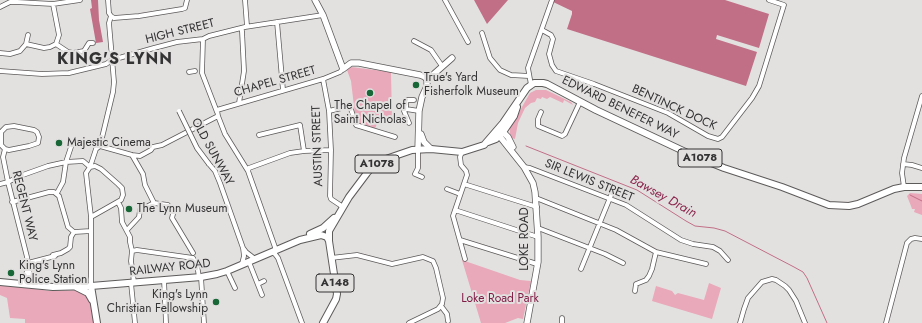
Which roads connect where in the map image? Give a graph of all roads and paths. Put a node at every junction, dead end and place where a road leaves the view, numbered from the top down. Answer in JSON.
{"nodes":[{"id":1,"x":80,"y":0,"type":"edge"},
{"id":2,"x":108,"y":0,"type":"edge"},
{"id":3,"x":187,"y":0,"type":"edge"},
{"id":4,"x":245,"y":0,"type":"edge"},
{"id":5,"x":315,"y":0,"type":"edge"},
{"id":6,"x":445,"y":0,"type":"edge"},
{"id":7,"x":552,"y":0,"type":"edge"},
{"id":8,"x":769,"y":0,"type":"edge"},
{"id":9,"x":47,"y":2,"type":"edge"},
{"id":10,"x":53,"y":4,"type":"junction"},
{"id":11,"x":0,"y":7,"type":"edge"},
{"id":12,"x":323,"y":15,"type":"junction"},
{"id":13,"x":111,"y":16,"type":"junction"},
{"id":14,"x":277,"y":22,"type":"junction"},
{"id":15,"x":247,"y":26,"type":"junction"},
{"id":16,"x":241,"y":28,"type":"junction"},
{"id":17,"x":542,"y":30,"type":"junction"},
{"id":18,"x":482,"y":33,"type":"dead end"},
{"id":19,"x":28,"y":35,"type":"dead end"},
{"id":20,"x":203,"y":39,"type":"junction"},
{"id":21,"x":414,"y":41,"type":"dead end"},
{"id":22,"x":90,"y":42,"type":"dead end"},
{"id":23,"x":468,"y":42,"type":"dead end"},
{"id":24,"x":26,"y":44,"type":"junction"},
{"id":25,"x":56,"y":44,"type":"junction"},
{"id":26,"x":0,"y":53,"type":"edge"},
{"id":27,"x":452,"y":58,"type":"dead end"},
{"id":28,"x":338,"y":59,"type":"junction"},
{"id":29,"x":112,"y":60,"type":"junction"},
{"id":30,"x":349,"y":64,"type":"junction"},
{"id":31,"x":442,"y":66,"type":"junction"},
{"id":32,"x":343,"y":69,"type":"junction"},
{"id":33,"x":195,"y":71,"type":"dead end"},
{"id":34,"x":0,"y":72,"type":"edge"},
{"id":35,"x":189,"y":72,"type":"dead end"},
{"id":36,"x":529,"y":76,"type":"junction"},
{"id":37,"x":323,"y":78,"type":"junction"},
{"id":38,"x":427,"y":80,"type":"junction"},
{"id":39,"x":531,"y":85,"type":"junction"},
{"id":40,"x":283,"y":90,"type":"junction"},
{"id":41,"x":922,"y":96,"type":"edge"},
{"id":42,"x":414,"y":100,"type":"dead end"},
{"id":43,"x":580,"y":102,"type":"junction"},
{"id":44,"x":239,"y":103,"type":"junction"},
{"id":45,"x":405,"y":108,"type":"junction"},
{"id":46,"x":179,"y":111,"type":"dead end"},
{"id":47,"x":330,"y":111,"type":"junction"},
{"id":48,"x":419,"y":111,"type":"junction"},
{"id":49,"x":541,"y":112,"type":"dead end"},
{"id":50,"x":217,"y":114,"type":"junction"},
{"id":51,"x":409,"y":123,"type":"dead end"},
{"id":52,"x":538,"y":126,"type":"junction"},
{"id":53,"x":419,"y":127,"type":"junction"},
{"id":54,"x":533,"y":128,"type":"dead end"},
{"id":55,"x":499,"y":132,"type":"junction"},
{"id":56,"x":259,"y":135,"type":"dead end"},
{"id":57,"x":395,"y":137,"type":"dead end"},
{"id":58,"x":72,"y":144,"type":"dead end"},
{"id":59,"x":1,"y":146,"type":"edge"},
{"id":60,"x":100,"y":146,"type":"junction"},
{"id":61,"x":431,"y":148,"type":"junction"},
{"id":62,"x":5,"y":149,"type":"junction"},
{"id":63,"x":418,"y":149,"type":"junction"},
{"id":64,"x":331,"y":150,"type":"junction"},
{"id":65,"x":304,"y":151,"type":"junction"},
{"id":66,"x":462,"y":152,"type":"junction"},
{"id":67,"x":132,"y":155,"type":"junction"},
{"id":68,"x":140,"y":156,"type":"junction"},
{"id":69,"x":263,"y":157,"type":"dead end"},
{"id":70,"x":66,"y":162,"type":"junction"},
{"id":71,"x":265,"y":162,"type":"junction"},
{"id":72,"x":137,"y":163,"type":"junction"},
{"id":73,"x":903,"y":164,"type":"junction"},
{"id":74,"x":90,"y":167,"type":"junction"},
{"id":75,"x":524,"y":167,"type":"junction"},
{"id":76,"x":922,"y":168,"type":"edge"},
{"id":77,"x":248,"y":171,"type":"junction"},
{"id":78,"x":410,"y":171,"type":"dead end"},
{"id":79,"x":415,"y":174,"type":"junction"},
{"id":80,"x":422,"y":177,"type":"dead end"},
{"id":81,"x":8,"y":182,"type":"junction"},
{"id":82,"x":0,"y":184,"type":"edge"},
{"id":83,"x":464,"y":184,"type":"junction"},
{"id":84,"x":904,"y":187,"type":"junction"},
{"id":85,"x":922,"y":187,"type":"edge"},
{"id":86,"x":614,"y":188,"type":"dead end"},
{"id":87,"x":447,"y":189,"type":"dead end"},
{"id":88,"x":57,"y":193,"type":"junction"},
{"id":89,"x":460,"y":194,"type":"junction"},
{"id":90,"x":536,"y":198,"type":"junction"},
{"id":91,"x":609,"y":199,"type":"junction"},
{"id":92,"x":12,"y":202,"type":"junction"},
{"id":93,"x":118,"y":202,"type":"junction"},
{"id":94,"x":154,"y":203,"type":"junction"},
{"id":95,"x":343,"y":207,"type":"junction"},
{"id":96,"x":537,"y":207,"type":"junction"},
{"id":97,"x":455,"y":210,"type":"junction"},
{"id":98,"x":338,"y":213,"type":"junction"},
{"id":99,"x":91,"y":217,"type":"junction"},
{"id":100,"x":599,"y":223,"type":"junction"},
{"id":101,"x":538,"y":228,"type":"junction"},
{"id":102,"x":127,"y":230,"type":"junction"},
{"id":103,"x":91,"y":231,"type":"junction"},
{"id":104,"x":74,"y":232,"type":"junction"},
{"id":105,"x":538,"y":237,"type":"junction"},
{"id":106,"x":922,"y":239,"type":"edge"},
{"id":107,"x":300,"y":240,"type":"junction"},
{"id":108,"x":460,"y":240,"type":"junction"},
{"id":109,"x":329,"y":241,"type":"junction"},
{"id":110,"x":590,"y":247,"type":"junction"},
{"id":111,"x":243,"y":248,"type":"junction"},
{"id":112,"x":132,"y":250,"type":"junction"},
{"id":113,"x":274,"y":251,"type":"junction"},
{"id":114,"x":654,"y":251,"type":"junction"},
{"id":115,"x":61,"y":253,"type":"junction"},
{"id":116,"x":730,"y":253,"type":"dead end"},
{"id":117,"x":53,"y":255,"type":"dead end"},
{"id":118,"x":193,"y":256,"type":"junction"},
{"id":119,"x":725,"y":256,"type":"junction"},
{"id":120,"x":331,"y":258,"type":"junction"},
{"id":121,"x":252,"y":260,"type":"junction"},
{"id":122,"x":465,"y":260,"type":"dead end"},
{"id":123,"x":728,"y":260,"type":"dead end"},
{"id":124,"x":623,"y":263,"type":"dead end"},
{"id":125,"x":242,"y":264,"type":"junction"},
{"id":126,"x":537,"y":264,"type":"junction"},
{"id":127,"x":651,"y":264,"type":"dead end"},
{"id":128,"x":706,"y":264,"type":"dead end"},
{"id":129,"x":28,"y":265,"type":"junction"},
{"id":130,"x":581,"y":269,"type":"dead end"},
{"id":131,"x":227,"y":271,"type":"junction"},
{"id":132,"x":200,"y":277,"type":"junction"},
{"id":133,"x":164,"y":280,"type":"junction"},
{"id":134,"x":264,"y":281,"type":"dead end"},
{"id":135,"x":2,"y":282,"type":"edge"},
{"id":136,"x":133,"y":282,"type":"junction"},
{"id":137,"x":19,"y":284,"type":"junction"},
{"id":138,"x":258,"y":284,"type":"junction"},
{"id":139,"x":33,"y":286,"type":"junction"},
{"id":140,"x":72,"y":286,"type":"junction"},
{"id":141,"x":91,"y":286,"type":"junction"},
{"id":142,"x":235,"y":288,"type":"dead end"},
{"id":143,"x":635,"y":291,"type":"dead end"},
{"id":144,"x":262,"y":295,"type":"dead end"},
{"id":145,"x":442,"y":306,"type":"junction"},
{"id":146,"x":94,"y":307,"type":"junction"},
{"id":147,"x":448,"y":321,"type":"dead end"},
{"id":148,"x":97,"y":323,"type":"edge"},
{"id":149,"x":135,"y":323,"type":"edge"},
{"id":150,"x":166,"y":323,"type":"edge"},
{"id":151,"x":204,"y":323,"type":"edge"},
{"id":152,"x":302,"y":323,"type":"edge"},
{"id":153,"x":323,"y":323,"type":"edge"},
{"id":154,"x":409,"y":323,"type":"edge"},
{"id":155,"x":527,"y":323,"type":"edge"},
{"id":156,"x":740,"y":323,"type":"edge"},
{"id":157,"x":804,"y":323,"type":"edge"},
{"id":158,"x":886,"y":323,"type":"edge"}],
"edges":[{"from":1,"to":10,"type":"street"},
{"from":2,"to":13,"type":"street"},
{"from":3,"to":13,"type":"street"},
{"from":4,"to":15,"type":"street"},
{"from":5,"to":12,"type":"street"},
{"from":6,"to":23,"type":"street"},
{"from":7,"to":17,"type":"street"},
{"from":8,"to":17,"type":"street","name":"BENTINCK DOCK"},
{"from":9,"to":10,"type":"street"},
{"from":9,"to":11,"type":"street"},
{"from":10,"to":25,"type":"street"},
{"from":12,"to":14,"type":"street","name":"HIGH STREET"},
{"from":12,"to":28,"type":"street"},
{"from":13,"to":29,"type":"street"},
{"from":14,"to":15,"type":"street","name":"HIGH STREET"},
{"from":14,"to":40,"type":"street"},
{"from":15,"to":16,"type":"street","name":"HIGH STREET"},
{"from":16,"to":20,"type":"street","name":"HIGH STREET"},
{"from":16,"to":44,"type":"street"},
{"from":17,"to":36,"type":"street"},
{"from":18,"to":36,"type":"street"},
{"from":19,"to":24,"type":"street"},
{"from":20,"to":29,"type":"street","name":"HIGH STREET"},
{"from":20,"to":50,"type":"street"},
{"from":21,"to":31,"type":"street"},
{"from":22,"to":25,"type":"street"},
{"from":24,"to":25,"type":"street"},
{"from":24,"to":26,"type":"street"},
{"from":27,"to":31,"type":"street"},
{"from":28,"to":30,"type":"street"},
{"from":28,"to":32,"type":"street"},
{"from":29,"to":34,"type":"street","name":"HIGH STREET"},
{"from":29,"to":60,"type":"street"},
{"from":30,"to":32,"type":"street"},
{"from":30,"to":38,"type":"street"},
{"from":31,"to":38,"type":"street"},
{"from":32,"to":37,"type":"street","name":"CHAPEL STREET"},
{"from":33,"to":35,"type":"street"},
{"from":36,"to":39,"type":"street"},
{"from":37,"to":40,"type":"street","name":"CHAPEL STREET"},
{"from":37,"to":47,"type":"street","name":"AUSTIN STREET"},
{"from":38,"to":48,"type":"street"},
{"from":39,"to":43,"type":"main road","name":"EDWARD BENEFER WAY","number":"A1078"},
{"from":39,"to":55,"type":"main road","number":"A1078"},
{"from":40,"to":44,"type":"street","name":"CHAPEL STREET"},
{"from":41,"to":73,"type":"street"},
{"from":42,"to":45,"type":"street"},
{"from":43,"to":52,"type":"street"},
{"from":43,"to":84,"type":"main road","name":"EDWARD BENEFER WAY","number":"A1078"},
{"from":44,"to":50,"type":"street","name":"CHAPEL STREET"},
{"from":45,"to":48,"type":"street"},
{"from":45,"to":51,"type":"street"},
{"from":46,"to":111,"type":"street","name":"OLD SUNWAY","bridge":true},
{"from":47,"to":57,"type":"street"},
{"from":47,"to":64,"type":"street","name":"AUSTIN STREET"},
{"from":48,"to":53,"type":"street"},
{"from":49,"to":52,"type":"street"},
{"from":50,"to":68,"type":"street","name":"CHAPEL STREET"},
{"from":50,"to":77,"type":"street"},
{"from":52,"to":54,"type":"street"},
{"from":53,"to":61,"type":"street"},
{"from":53,"to":63,"type":"street"},
{"from":55,"to":66,"type":"main road","number":"A1078"},
{"from":55,"to":75,"type":"street","name":"LOKE ROAD"},
{"from":56,"to":65,"type":"street"},
{"from":58,"to":70,"type":"street"},
{"from":59,"to":62,"type":"street"},
{"from":59,"to":62,"type":"street"},
{"from":60,"to":67,"type":"street"},
{"from":60,"to":74,"type":"street"},
{"from":61,"to":63,"type":"main road","number":"A1078"},
{"from":61,"to":66,"type":"main road","number":"A1078"},
{"from":62,"to":81,"type":"street","name":"REGENT WAY"},
{"from":63,"to":79,"type":"street"},
{"from":63,"to":95,"type":"main road","number":"A1078"},
{"from":64,"to":65,"type":"street"},
{"from":64,"to":95,"type":"street","name":"AUSTIN STREET"},
{"from":65,"to":71,"type":"street"},
{"from":66,"to":83,"type":"street"},
{"from":67,"to":68,"type":"street"},
{"from":67,"to":72,"type":"street"},
{"from":68,"to":72,"type":"street"},
{"from":69,"to":71,"type":"street"},
{"from":70,"to":74,"type":"street"},
{"from":70,"to":81,"type":"street"},
{"from":70,"to":88,"type":"street"},
{"from":71,"to":77,"type":"street"},
{"from":72,"to":94,"type":"street"},
{"from":73,"to":76,"type":"street"},
{"from":73,"to":84,"type":"street"},
{"from":74,"to":93,"type":"street"},
{"from":74,"to":99,"type":"street"},
{"from":75,"to":90,"type":"street","name":"LOKE ROAD"},
{"from":75,"to":91,"type":"street","name":"SIR LEWIS STREET"},
{"from":77,"to":113,"type":"street"},
{"from":78,"to":79,"type":"street"},
{"from":79,"to":80,"type":"street"},
{"from":81,"to":82,"type":"street"},
{"from":81,"to":92,"type":"street","name":"REGENT WAY"},
{"from":83,"to":89,"type":"street"},
{"from":83,"to":96,"type":"street"},
{"from":84,"to":85,"type":"main road","name":"EDWARD BENEFER WAY","number":"A1078"},
{"from":86,"to":91,"type":"street"},
{"from":87,"to":89,"type":"street"},
{"from":88,"to":92,"type":"street"},
{"from":88,"to":104,"type":"street"},
{"from":89,"to":97,"type":"street"},
{"from":90,"to":96,"type":"street","name":"LOKE ROAD"},
{"from":90,"to":100,"type":"street"},
{"from":91,"to":100,"type":"street"},
{"from":91,"to":119,"type":"street","name":"SIR LEWIS STREET"},
{"from":92,"to":129,"type":"street","name":"REGENT WAY"},
{"from":93,"to":99,"type":"street"},
{"from":93,"to":102,"type":"street"},
{"from":94,"to":102,"type":"street"},
{"from":94,"to":118,"type":"street"},
{"from":95,"to":98,"type":"main road","number":"A1078"},
{"from":96,"to":101,"type":"street","name":"LOKE ROAD"},
{"from":97,"to":105,"type":"street"},
{"from":97,"to":108,"type":"street"},
{"from":98,"to":107,"type":"main road"},
{"from":98,"to":109,"type":"main road","number":"A1078"},
{"from":99,"to":103,"type":"street"},
{"from":100,"to":110,"type":"street"},
{"from":100,"to":114,"type":"street"},
{"from":101,"to":105,"type":"street","name":"LOKE ROAD"},
{"from":101,"to":110,"type":"street"},
{"from":102,"to":112,"type":"street"},
{"from":103,"to":104,"type":"street"},
{"from":103,"to":141,"type":"street"},
{"from":104,"to":115,"type":"street"},
{"from":105,"to":126,"type":"street","name":"LOKE ROAD"},
{"from":106,"to":158,"type":"street"},
{"from":107,"to":109,"type":"main road"},
{"from":107,"to":113,"type":"main road","name":"RAILWAY ROAD"},
{"from":108,"to":122,"type":"street"},
{"from":108,"to":126,"type":"street"},
{"from":109,"to":120,"type":"main road","number":"A148"},
{"from":110,"to":124,"type":"street"},
{"from":110,"to":130,"type":"street"},
{"from":111,"to":121,"type":"street","name":"OLD SUNWAY"},
{"from":111,"to":125,"type":"street","name":"OLD SUNWAY"},
{"from":112,"to":118,"type":"street"},
{"from":112,"to":136,"type":"street"},
{"from":113,"to":121,"type":"main road","name":"RAILWAY ROAD"},
{"from":113,"to":152,"type":"street"},
{"from":114,"to":127,"type":"street"},
{"from":114,"to":128,"type":"street"},
{"from":114,"to":143,"type":"street"},
{"from":115,"to":117,"type":"street"},
{"from":115,"to":129,"type":"street"},
{"from":116,"to":119,"type":"street"},
{"from":118,"to":132,"type":"street"},
{"from":119,"to":123,"type":"street","name":"SIR LEWIS STREET"},
{"from":120,"to":145,"type":"street"},
{"from":120,"to":153,"type":"main road","number":"A148"},
{"from":121,"to":125,"type":"main road","name":"RAILWAY ROAD"},
{"from":121,"to":138,"type":"street"},
{"from":125,"to":131,"type":"main road","name":"RAILWAY ROAD"},
{"from":126,"to":155,"type":"street","name":"LOKE ROAD"},
{"from":129,"to":137,"type":"street"},
{"from":129,"to":139,"type":"street","name":"REGENT WAY"},
{"from":131,"to":132,"type":"main road","name":"RAILWAY ROAD"},
{"from":131,"to":142,"type":"street"},
{"from":132,"to":133,"type":"main road","name":"RAILWAY ROAD"},
{"from":132,"to":151,"type":"street"},
{"from":133,"to":136,"type":"main road","name":"RAILWAY ROAD"},
{"from":133,"to":150,"type":"street"},
{"from":134,"to":138,"type":"street"},
{"from":135,"to":137,"type":"main road","name":"RAILWAY ROAD"},
{"from":136,"to":141,"type":"main road","name":"RAILWAY ROAD"},
{"from":136,"to":149,"type":"street"},
{"from":137,"to":139,"type":"main road","name":"RAILWAY ROAD"},
{"from":138,"to":144,"type":"street"},
{"from":139,"to":140,"type":"main road","name":"RAILWAY ROAD"},
{"from":140,"to":141,"type":"main road","name":"RAILWAY ROAD"},
{"from":140,"to":146,"type":"main road"},
{"from":141,"to":146,"type":"main road"},
{"from":145,"to":147,"type":"street"},
{"from":145,"to":154,"type":"street"},
{"from":146,"to":148,"type":"main road"},
{"from":156,"to":157,"type":"street"}]}
